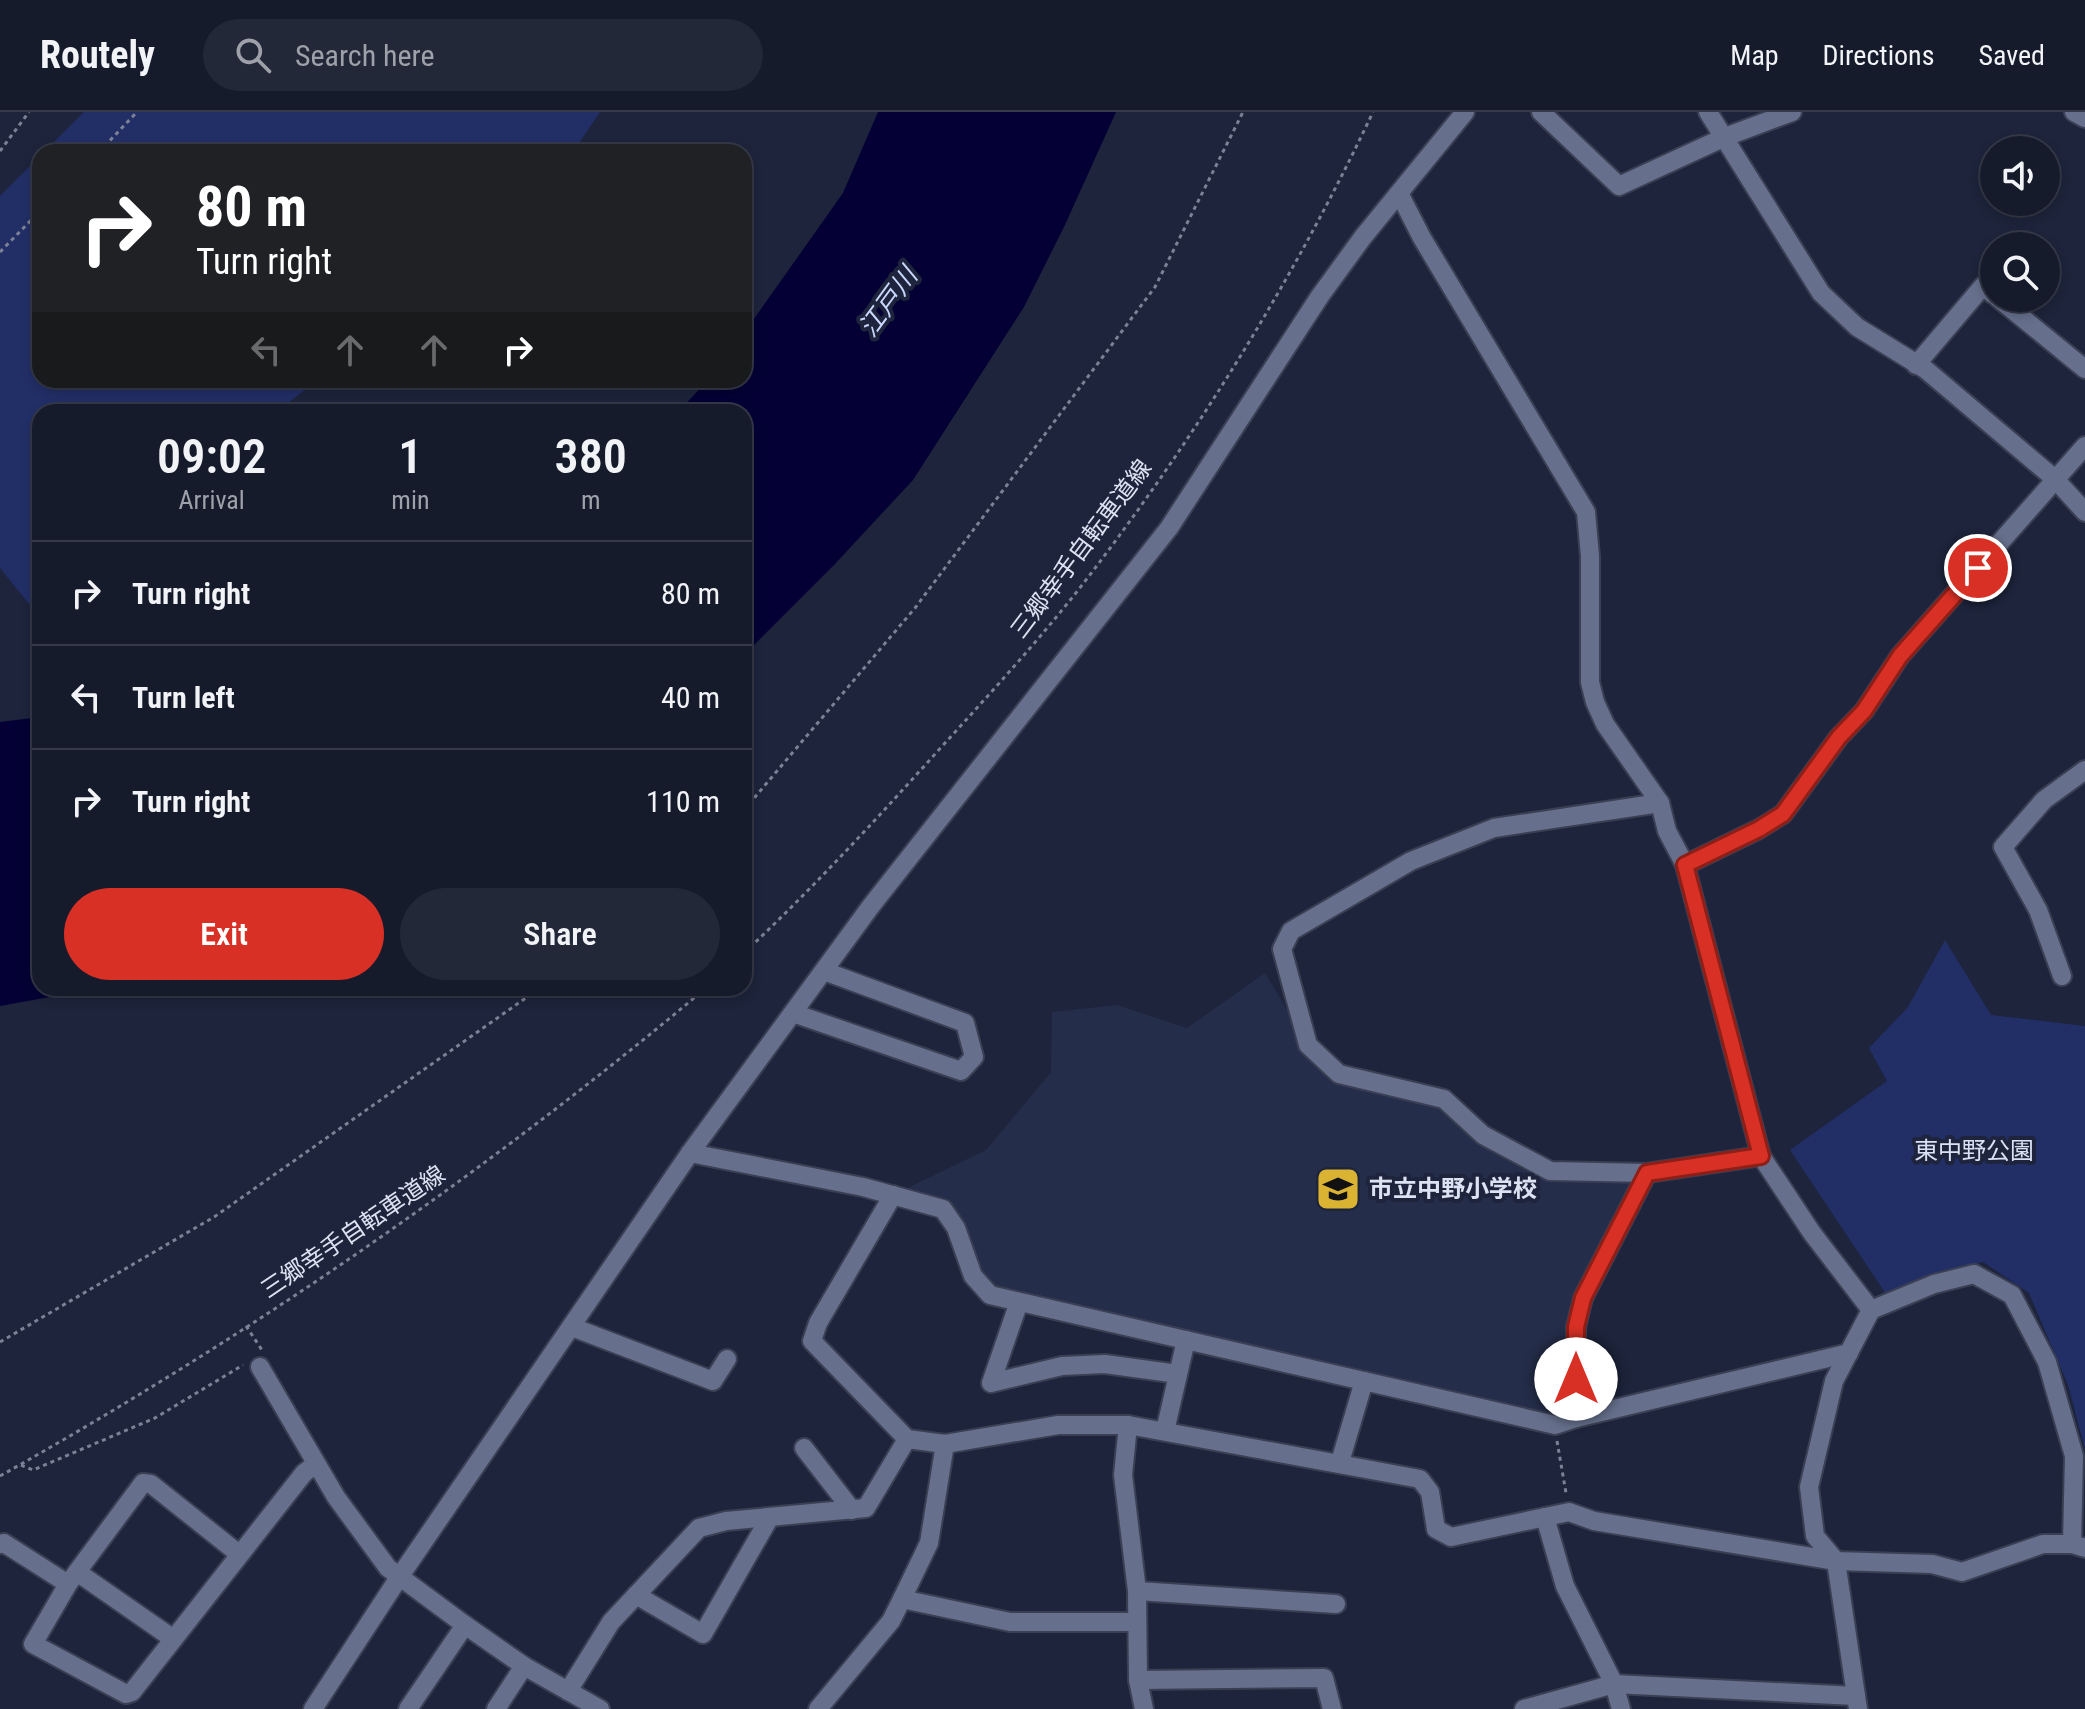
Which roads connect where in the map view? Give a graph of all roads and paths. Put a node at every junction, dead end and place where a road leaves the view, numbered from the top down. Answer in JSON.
{"nodes":[{"id":1,"x":29,"y":112,"type":"edge"},
{"id":2,"x":137,"y":112,"type":"edge"},
{"id":3,"x":1243,"y":112,"type":"edge"},
{"id":4,"x":1373,"y":112,"type":"edge"},
{"id":5,"x":1465,"y":112,"type":"edge"},
{"id":6,"x":1541,"y":112,"type":"edge"},
{"id":7,"x":1708,"y":112,"type":"edge"},
{"id":8,"x":1792,"y":112,"type":"edge"},
{"id":9,"x":2074,"y":112,"type":"edge"},
{"id":10,"x":2085,"y":118,"type":"edge"},
{"id":11,"x":1725,"y":137,"type":"junction"},
{"id":12,"x":107,"y":144,"type":"edge"},
{"id":13,"x":0,"y":151,"type":"edge"},
{"id":14,"x":1400,"y":195,"type":"junction"},
{"id":15,"x":32,"y":219,"type":"edge"},
{"id":16,"x":0,"y":252,"type":"edge"},
{"id":17,"x":1980,"y":290,"type":"edge"},
{"id":18,"x":2016,"y":312,"type":"edge"},
{"id":19,"x":1916,"y":365,"type":"junction"},
{"id":20,"x":2085,"y":369,"type":"edge"},
{"id":21,"x":2085,"y":446,"type":"edge"},
{"id":22,"x":2055,"y":479,"type":"junction"},
{"id":23,"x":2085,"y":512,"type":"edge"},
{"id":24,"x":2085,"y":770,"type":"edge"},
{"id":25,"x":752,"y":801,"type":"edge"},
{"id":26,"x":1660,"y":803,"type":"junction"},
{"id":27,"x":1685,"y":865,"type":"junction"},
{"id":28,"x":752,"y":946,"type":"edge"},
{"id":29,"x":824,"y":971,"type":"junction"},
{"id":30,"x":2062,"y":976,"type":"dead end"},
{"id":31,"x":529,"y":996,"type":"edge"},
{"id":32,"x":696,"y":996,"type":"edge"},
{"id":33,"x":793,"y":1013,"type":"junction"},
{"id":34,"x":690,"y":1153,"type":"junction"},
{"id":35,"x":1761,"y":1156,"type":"junction"},
{"id":36,"x":1647,"y":1173,"type":"junction"},
{"id":37,"x":893,"y":1195,"type":"junction"},
{"id":38,"x":1019,"y":1302,"type":"junction"},
{"id":39,"x":1871,"y":1310,"type":"junction"},
{"id":40,"x":246,"y":1326,"type":"junction"},
{"id":41,"x":572,"y":1327,"type":"junction"},
{"id":42,"x":1186,"y":1340,"type":"junction"},
{"id":43,"x":0,"y":1342,"type":"edge"},
{"id":44,"x":1849,"y":1353,"type":"junction"},
{"id":45,"x":727,"y":1359,"type":"dead end"},
{"id":46,"x":256,"y":1361,"type":"junction"},
{"id":47,"x":1178,"y":1374,"type":"junction"},
{"id":48,"x":1364,"y":1381,"type":"junction"},
{"id":49,"x":1576,"y":1418,"type":"junction"},
{"id":50,"x":1128,"y":1425,"type":"junction"},
{"id":51,"x":1555,"y":1425,"type":"junction"},
{"id":52,"x":1165,"y":1431,"type":"junction"},
{"id":53,"x":907,"y":1439,"type":"junction"},
{"id":54,"x":945,"y":1444,"type":"junction"},
{"id":55,"x":804,"y":1448,"type":"dead end"},
{"id":56,"x":1340,"y":1462,"type":"junction"},
{"id":57,"x":316,"y":1464,"type":"junction"},
{"id":58,"x":20,"y":1465,"type":"junction"},
{"id":59,"x":0,"y":1476,"type":"edge"},
{"id":60,"x":852,"y":1510,"type":"junction"},
{"id":61,"x":1569,"y":1512,"type":"junction"},
{"id":62,"x":770,"y":1517,"type":"junction"},
{"id":63,"x":1545,"y":1517,"type":"junction"},
{"id":64,"x":0,"y":1544,"type":"edge"},
{"id":65,"x":2078,"y":1546,"type":"edge"},
{"id":66,"x":239,"y":1554,"type":"junction"},
{"id":67,"x":1836,"y":1561,"type":"junction"},
{"id":68,"x":400,"y":1576,"type":"junction"},
{"id":69,"x":72,"y":1578,"type":"junction"},
{"id":70,"x":1137,"y":1591,"type":"junction"},
{"id":71,"x":636,"y":1595,"type":"junction"},
{"id":72,"x":902,"y":1599,"type":"junction"},
{"id":73,"x":1336,"y":1604,"type":"dead end"},
{"id":74,"x":1137,"y":1622,"type":"junction"},
{"id":75,"x":465,"y":1625,"type":"junction"},
{"id":76,"x":172,"y":1638,"type":"junction"},
{"id":77,"x":524,"y":1666,"type":"junction"},
{"id":78,"x":1138,"y":1680,"type":"junction"},
{"id":79,"x":1614,"y":1684,"type":"junction"},
{"id":80,"x":568,"y":1691,"type":"junction"},
{"id":81,"x":1857,"y":1702,"type":"edge"},
{"id":82,"x":313,"y":1709,"type":"edge"},
{"id":83,"x":408,"y":1709,"type":"edge"},
{"id":84,"x":496,"y":1709,"type":"edge"},
{"id":85,"x":600,"y":1709,"type":"edge"},
{"id":86,"x":818,"y":1709,"type":"edge"},
{"id":87,"x":1144,"y":1709,"type":"edge"},
{"id":88,"x":1332,"y":1709,"type":"edge"},
{"id":89,"x":1524,"y":1709,"type":"edge"},
{"id":90,"x":1621,"y":1709,"type":"edge"}],
"edges":[{"from":1,"to":13,"type":"path"},
{"from":2,"to":12,"type":"path"},
{"from":3,"to":25,"type":"path"},
{"from":4,"to":28,"type":"path","name":"三郷幸手自転車道線"},
{"from":5,"to":14,"type":"street"},
{"from":6,"to":11,"type":"street"},
{"from":7,"to":11,"type":"street"},
{"from":8,"to":11,"type":"street"},
{"from":9,"to":10,"type":"street"},
{"from":11,"to":19,"type":"street"},
{"from":14,"to":26,"type":"street"},
{"from":14,"to":29,"type":"street"},
{"from":15,"to":16,"type":"path"},
{"from":17,"to":19,"type":"street"},
{"from":18,"to":20,"type":"street"},
{"from":19,"to":22,"type":"street"},
{"from":21,"to":22,"type":"street"},
{"from":22,"to":23,"type":"street"},
{"from":22,"to":27,"type":"street"},
{"from":24,"to":30,"type":"street"},
{"from":26,"to":27,"type":"street"},
{"from":26,"to":36,"type":"street"},
{"from":27,"to":35,"type":"street"},
{"from":29,"to":33,"type":"street"},
{"from":29,"to":33,"type":"street"},
{"from":31,"to":43,"type":"path"},
{"from":32,"to":40,"type":"path","name":"三郷幸手自転車道線"},
{"from":33,"to":34,"type":"street"},
{"from":34,"to":37,"type":"street"},
{"from":34,"to":41,"type":"street"},
{"from":35,"to":36,"type":"street"},
{"from":35,"to":39,"type":"street"},
{"from":36,"to":49,"type":"street"},
{"from":37,"to":38,"type":"street"},
{"from":37,"to":53,"type":"street"},
{"from":38,"to":42,"type":"street"},
{"from":38,"to":47,"type":"street"},
{"from":39,"to":44,"type":"street"},
{"from":39,"to":65,"type":"street"},
{"from":40,"to":46,"type":"path"},
{"from":40,"to":58,"type":"path","name":"三郷幸手自転車道線"},
{"from":41,"to":45,"type":"street"},
{"from":41,"to":68,"type":"street"},
{"from":42,"to":47,"type":"street"},
{"from":42,"to":48,"type":"street"},
{"from":44,"to":49,"type":"street"},
{"from":44,"to":67,"type":"street"},
{"from":46,"to":57,"type":"street"},
{"from":46,"to":58,"type":"path"},
{"from":47,"to":52,"type":"street"},
{"from":48,"to":51,"type":"street"},
{"from":48,"to":56,"type":"street"},
{"from":49,"to":51,"type":"street"},
{"from":50,"to":52,"type":"street"},
{"from":50,"to":54,"type":"street"},
{"from":50,"to":70,"type":"street"},
{"from":51,"to":61,"type":"path"},
{"from":52,"to":56,"type":"street"},
{"from":53,"to":54,"type":"street"},
{"from":53,"to":60,"type":"street"},
{"from":54,"to":72,"type":"street"},
{"from":55,"to":60,"type":"street"},
{"from":56,"to":63,"type":"street"},
{"from":57,"to":66,"type":"street"},
{"from":57,"to":68,"type":"street"},
{"from":58,"to":59,"type":"path","name":"三郷幸手自転車道線"},
{"from":60,"to":62,"type":"street"},
{"from":61,"to":63,"type":"street"},
{"from":61,"to":67,"type":"street"},
{"from":62,"to":71,"type":"street"},
{"from":62,"to":71,"type":"street"},
{"from":63,"to":79,"type":"street"},
{"from":64,"to":69,"type":"street"},
{"from":65,"to":67,"type":"street"},
{"from":66,"to":69,"type":"street"},
{"from":66,"to":76,"type":"street"},
{"from":67,"to":81,"type":"street"},
{"from":68,"to":75,"type":"street"},
{"from":68,"to":82,"type":"street"},
{"from":69,"to":76,"type":"street"},
{"from":69,"to":76,"type":"street"},
{"from":70,"to":73,"type":"street"},
{"from":70,"to":74,"type":"street"},
{"from":71,"to":80,"type":"street"},
{"from":72,"to":74,"type":"street"},
{"from":72,"to":86,"type":"street"},
{"from":74,"to":78,"type":"street"},
{"from":75,"to":77,"type":"street"},
{"from":75,"to":83,"type":"street"},
{"from":77,"to":80,"type":"street"},
{"from":77,"to":84,"type":"street"},
{"from":78,"to":87,"type":"street"},
{"from":78,"to":88,"type":"street"},
{"from":79,"to":81,"type":"street"},
{"from":79,"to":89,"type":"street"},
{"from":79,"to":90,"type":"street"},
{"from":80,"to":85,"type":"street"}]}
